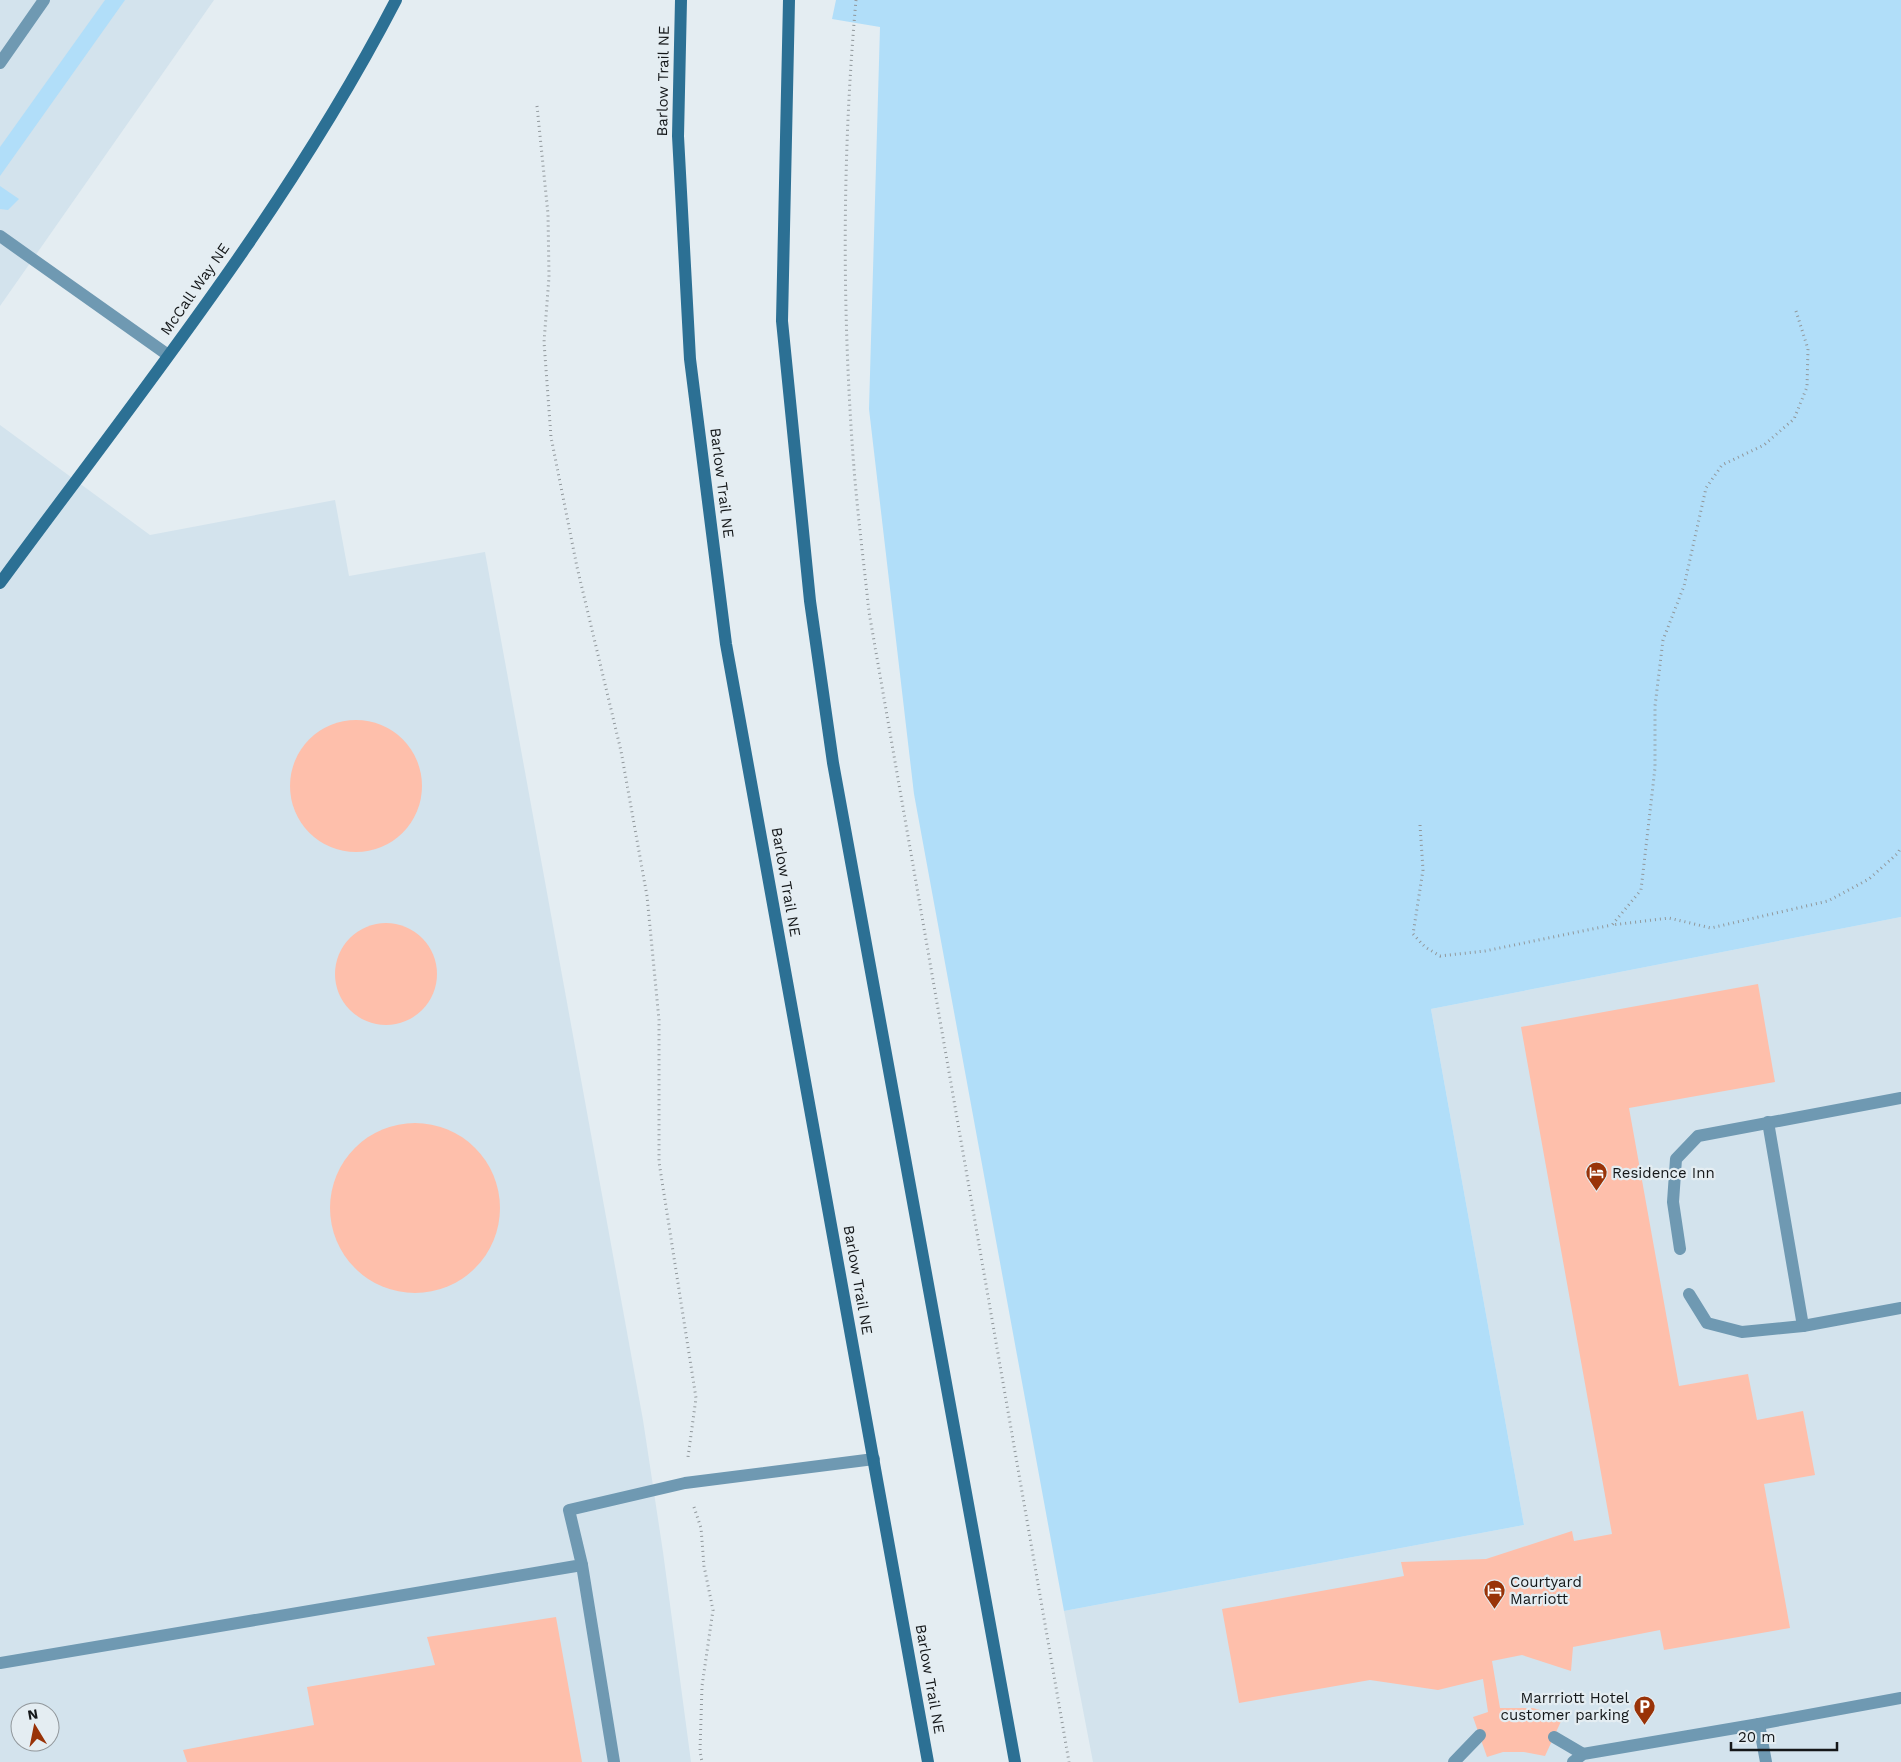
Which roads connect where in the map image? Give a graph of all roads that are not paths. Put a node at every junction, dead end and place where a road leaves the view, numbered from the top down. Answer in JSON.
{"nodes":[{"id":1,"x":44,"y":0,"type":"edge"},
{"id":2,"x":396,"y":0,"type":"edge"},
{"id":3,"x":681,"y":0,"type":"edge"},
{"id":4,"x":790,"y":0,"type":"edge"},
{"id":5,"x":0,"y":62,"type":"edge"},
{"id":6,"x":0,"y":236,"type":"edge"},
{"id":7,"x":168,"y":355,"type":"junction"},
{"id":8,"x":0,"y":583,"type":"edge"},
{"id":9,"x":1901,"y":1098,"type":"edge"},
{"id":10,"x":1768,"y":1122,"type":"junction"},
{"id":11,"x":1680,"y":1249,"type":"dead end"},
{"id":12,"x":1689,"y":1294,"type":"dead end"},
{"id":13,"x":1901,"y":1308,"type":"edge"},
{"id":14,"x":1803,"y":1326,"type":"junction"},
{"id":15,"x":874,"y":1460,"type":"junction"},
{"id":16,"x":582,"y":1565,"type":"junction"},
{"id":17,"x":0,"y":1662,"type":"edge"},
{"id":18,"x":1901,"y":1698,"type":"edge"},
{"id":19,"x":1759,"y":1724,"type":"junction"},
{"id":20,"x":1480,"y":1735,"type":"dead end"},
{"id":21,"x":1554,"y":1737,"type":"dead end"},
{"id":22,"x":1583,"y":1754,"type":"junction"},
{"id":23,"x":614,"y":1762,"type":"edge"},
{"id":24,"x":928,"y":1762,"type":"edge"},
{"id":25,"x":1015,"y":1762,"type":"edge"},
{"id":26,"x":1454,"y":1762,"type":"edge"},
{"id":27,"x":1572,"y":1762,"type":"edge"},
{"id":28,"x":1766,"y":1762,"type":"edge"}],
"edges":[{"from":1,"to":5,"type":"lane"},
{"from":2,"to":7,"type":"street","name":"McCall Way NE"},
{"from":3,"to":15,"type":"street","name":"Barlow Trail NE"},
{"from":4,"to":25,"type":"street"},
{"from":6,"to":7,"type":"lane"},
{"from":7,"to":8,"type":"street","name":"McCall Way NE"},
{"from":9,"to":10,"type":"lane"},
{"from":10,"to":11,"type":"lane"},
{"from":10,"to":14,"type":"lane"},
{"from":12,"to":14,"type":"lane"},
{"from":13,"to":14,"type":"lane"},
{"from":15,"to":16,"type":"lane"},
{"from":15,"to":24,"type":"street","name":"Barlow Trail NE"},
{"from":16,"to":17,"type":"lane"},
{"from":16,"to":23,"type":"lane"},
{"from":18,"to":19,"type":"lane"},
{"from":19,"to":22,"type":"lane"},
{"from":19,"to":28,"type":"lane"},
{"from":20,"to":26,"type":"lane"},
{"from":21,"to":22,"type":"lane"},
{"from":22,"to":27,"type":"lane"}]}
